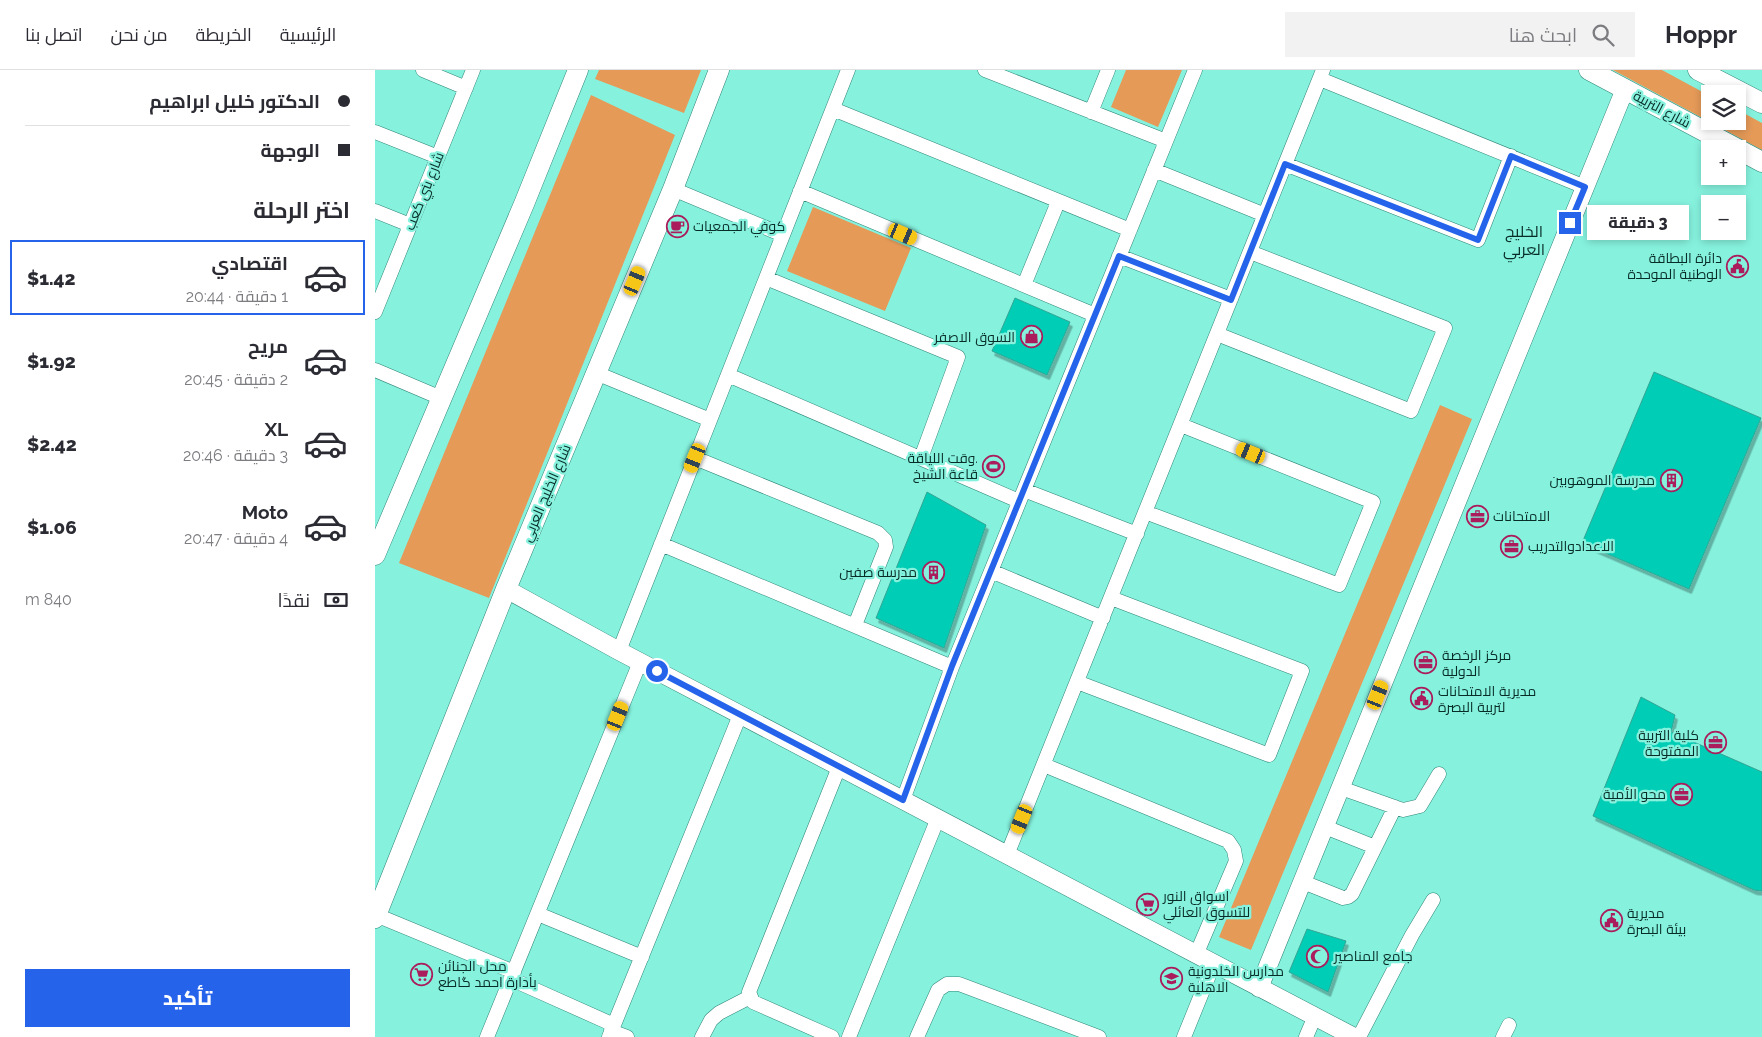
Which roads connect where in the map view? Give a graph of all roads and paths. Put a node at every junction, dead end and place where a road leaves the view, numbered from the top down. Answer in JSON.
{"nodes":[{"id":1,"x":423,"y":70,"type":"edge"},
{"id":2,"x":473,"y":70,"type":"edge"},
{"id":3,"x":578,"y":70,"type":"edge"},
{"id":4,"x":719,"y":70,"type":"edge"},
{"id":5,"x":848,"y":70,"type":"edge"},
{"id":6,"x":985,"y":70,"type":"edge"},
{"id":7,"x":1108,"y":70,"type":"edge"},
{"id":8,"x":1195,"y":70,"type":"edge"},
{"id":9,"x":1589,"y":70,"type":"edge"},
{"id":10,"x":1698,"y":70,"type":"edge"},
{"id":11,"x":1322,"y":74,"type":"edge"},
{"id":12,"x":466,"y":88,"type":"junction"},
{"id":13,"x":1625,"y":89,"type":"junction"},
{"id":14,"x":1762,"y":103,"type":"edge"},
{"id":15,"x":833,"y":109,"type":"junction"},
{"id":16,"x":1091,"y":112,"type":"junction"},
{"id":17,"x":375,"y":132,"type":"edge"},
{"id":18,"x":1166,"y":141,"type":"junction"},
{"id":19,"x":1511,"y":156,"type":"junction"},
{"id":20,"x":438,"y":157,"type":"junction"},
{"id":21,"x":1762,"y":162,"type":"edge"},
{"id":22,"x":1285,"y":164,"type":"junction"},
{"id":23,"x":1155,"y":170,"type":"junction"},
{"id":24,"x":1585,"y":187,"type":"junction"},
{"id":25,"x":673,"y":189,"type":"junction"},
{"id":26,"x":801,"y":191,"type":"junction"},
{"id":27,"x":1058,"y":202,"type":"junction"},
{"id":28,"x":375,"y":211,"type":"edge"},
{"id":29,"x":1265,"y":215,"type":"junction"},
{"id":30,"x":410,"y":225,"type":"junction"},
{"id":31,"x":1130,"y":230,"type":"junction"},
{"id":32,"x":783,"y":236,"type":"junction"},
{"id":33,"x":1250,"y":252,"type":"junction"},
{"id":34,"x":1119,"y":256,"type":"junction"},
{"id":35,"x":766,"y":278,"type":"junction"},
{"id":36,"x":1024,"y":285,"type":"junction"},
{"id":37,"x":379,"y":292,"type":"edge"},
{"id":38,"x":1231,"y":300,"type":"junction"},
{"id":39,"x":375,"y":312,"type":"edge"},
{"id":40,"x":1095,"y":315,"type":"junction"},
{"id":41,"x":1217,"y":334,"type":"junction"},
{"id":42,"x":375,"y":370,"type":"edge"},
{"id":43,"x":596,"y":372,"type":"junction"},
{"id":44,"x":728,"y":375,"type":"junction"},
{"id":45,"x":441,"y":398,"type":"junction"},
{"id":46,"x":710,"y":420,"type":"junction"},
{"id":47,"x":1181,"y":425,"type":"junction"},
{"id":48,"x":695,"y":458,"type":"junction"},
{"id":49,"x":921,"y":458,"type":"junction"},
{"id":50,"x":1022,"y":495,"type":"junction"},
{"id":51,"x":1145,"y":512,"type":"junction"},
{"id":52,"x":1137,"y":534,"type":"junction"},
{"id":53,"x":661,"y":544,"type":"junction"},
{"id":54,"x":375,"y":555,"type":"edge"},
{"id":55,"x":991,"y":570,"type":"junction"},
{"id":56,"x":506,"y":589,"type":"junction"},
{"id":57,"x":1111,"y":598,"type":"junction"},
{"id":58,"x":1103,"y":618,"type":"junction"},
{"id":59,"x":855,"y":625,"type":"junction"},
{"id":60,"x":619,"y":651,"type":"junction"},
{"id":61,"x":640,"y":662,"type":"junction"},
{"id":62,"x":952,"y":666,"type":"junction"},
{"id":63,"x":1077,"y":682,"type":"junction"},
{"id":64,"x":740,"y":715,"type":"junction"},
{"id":65,"x":1044,"y":765,"type":"junction"},
{"id":66,"x":839,"y":767,"type":"junction"},
{"id":67,"x":1439,"y":774,"type":"dead end"},
{"id":68,"x":1341,"y":788,"type":"junction"},
{"id":69,"x":903,"y":800,"type":"junction"},
{"id":70,"x":1395,"y":807,"type":"junction"},
{"id":71,"x":938,"y":818,"type":"junction"},
{"id":72,"x":1325,"y":827,"type":"junction"},
{"id":73,"x":1375,"y":847,"type":"junction"},
{"id":74,"x":1007,"y":856,"type":"junction"},
{"id":75,"x":1303,"y":882,"type":"junction"},
{"id":76,"x":1433,"y":900,"type":"dead end"},
{"id":77,"x":538,"y":914,"type":"junction"},
{"id":78,"x":375,"y":916,"type":"edge"},
{"id":79,"x":1195,"y":955,"type":"junction"},
{"id":80,"x":641,"y":957,"type":"junction"},
{"id":81,"x":1214,"y":963,"type":"junction"},
{"id":82,"x":513,"y":975,"type":"junction"},
{"id":83,"x":1259,"y":988,"type":"junction"},
{"id":84,"x":751,"y":998,"type":"junction"},
{"id":85,"x":1315,"y":1016,"type":"junction"},
{"id":86,"x":611,"y":1031,"type":"edge"},
{"id":87,"x":487,"y":1037,"type":"edge"},
{"id":88,"x":627,"y":1037,"type":"edge"},
{"id":89,"x":701,"y":1037,"type":"edge"},
{"id":90,"x":832,"y":1037,"type":"edge"},
{"id":91,"x":849,"y":1037,"type":"edge"},
{"id":92,"x":917,"y":1037,"type":"edge"},
{"id":93,"x":1099,"y":1037,"type":"edge"},
{"id":94,"x":1184,"y":1037,"type":"edge"},
{"id":95,"x":1306,"y":1037,"type":"edge"},
{"id":96,"x":1354,"y":1037,"type":"edge"},
{"id":97,"x":1359,"y":1037,"type":"edge"}],
"edges":[{"from":1,"to":12,"type":"street"},
{"from":2,"to":12,"type":"street","name":"شارع بني كعب"},
{"from":3,"to":45,"type":"main road"},
{"from":4,"to":25,"type":"main road","name":"شارع الخليج العربي"},
{"from":5,"to":15,"type":"street"},
{"from":6,"to":16,"type":"street"},
{"from":7,"to":16,"type":"street"},
{"from":8,"to":18,"type":"street"},
{"from":9,"to":13,"type":"main road","name":"شارع التربية"},
{"from":10,"to":14,"type":"main road"},
{"from":11,"to":19,"type":"street"},
{"from":11,"to":22,"type":"street"},
{"from":12,"to":20,"type":"street","name":"شارع بني كعب"},
{"from":13,"to":21,"type":"main road","name":"شارع التربية"},
{"from":13,"to":24,"type":"street"},
{"from":15,"to":26,"type":"street"},
{"from":15,"to":27,"type":"street"},
{"from":16,"to":18,"type":"street"},
{"from":17,"to":20,"type":"street"},
{"from":18,"to":23,"type":"street"},
{"from":19,"to":22,"type":"street"},
{"from":19,"to":24,"type":"street"},
{"from":20,"to":30,"type":"street","name":"شارع بني كعب"},
{"from":22,"to":29,"type":"street"},
{"from":23,"to":29,"type":"street"},
{"from":23,"to":31,"type":"street"},
{"from":24,"to":68,"type":"street"},
{"from":25,"to":32,"type":"street"},
{"from":25,"to":43,"type":"main road","name":"شارع الخليج العربي"},
{"from":26,"to":32,"type":"street"},
{"from":26,"to":36,"type":"street"},
{"from":27,"to":31,"type":"street"},
{"from":27,"to":36,"type":"street"},
{"from":28,"to":30,"type":"street"},
{"from":29,"to":33,"type":"street"},
{"from":30,"to":37,"type":"street","name":"شارع بني كعب"},
{"from":31,"to":34,"type":"street"},
{"from":32,"to":35,"type":"street"},
{"from":33,"to":38,"type":"street"},
{"from":33,"to":41,"type":"street"},
{"from":34,"to":38,"type":"street"},
{"from":34,"to":40,"type":"street"},
{"from":35,"to":44,"type":"street"},
{"from":35,"to":49,"type":"street"},
{"from":36,"to":40,"type":"street"},
{"from":37,"to":39,"type":"street","name":"شارع بني كعب"},
{"from":38,"to":41,"type":"street"},
{"from":40,"to":50,"type":"street"},
{"from":41,"to":47,"type":"street"},
{"from":42,"to":45,"type":"street"},
{"from":43,"to":46,"type":"street"},
{"from":43,"to":56,"type":"main road","name":"شارع الخليج العربي"},
{"from":44,"to":46,"type":"street"},
{"from":44,"to":49,"type":"street"},
{"from":45,"to":54,"type":"main road"},
{"from":46,"to":48,"type":"street"},
{"from":47,"to":51,"type":"street"},
{"from":47,"to":51,"type":"street"},
{"from":48,"to":53,"type":"street"},
{"from":48,"to":59,"type":"street"},
{"from":49,"to":50,"type":"street"},
{"from":50,"to":52,"type":"street"},
{"from":50,"to":55,"type":"street"},
{"from":51,"to":52,"type":"street"},
{"from":52,"to":57,"type":"street"},
{"from":53,"to":59,"type":"street"},
{"from":53,"to":60,"type":"street"},
{"from":55,"to":58,"type":"street"},
{"from":55,"to":62,"type":"street"},
{"from":56,"to":60,"type":"street"},
{"from":56,"to":78,"type":"main road","name":"شارع الخليج العربي"},
{"from":57,"to":58,"type":"street"},
{"from":57,"to":63,"type":"street"},
{"from":58,"to":63,"type":"street"},
{"from":59,"to":62,"type":"street"},
{"from":60,"to":61,"type":"street"},
{"from":61,"to":64,"type":"street"},
{"from":61,"to":77,"type":"street"},
{"from":62,"to":69,"type":"street"},
{"from":63,"to":65,"type":"street"},
{"from":64,"to":66,"type":"street"},
{"from":64,"to":80,"type":"street"},
{"from":65,"to":74,"type":"street"},
{"from":65,"to":79,"type":"street"},
{"from":66,"to":69,"type":"street"},
{"from":66,"to":84,"type":"street"},
{"from":67,"to":70,"type":"street"},
{"from":68,"to":70,"type":"street"},
{"from":68,"to":72,"type":"street"},
{"from":69,"to":71,"type":"street"},
{"from":70,"to":73,"type":"street"},
{"from":71,"to":74,"type":"street"},
{"from":71,"to":91,"type":"street"},
{"from":72,"to":73,"type":"street"},
{"from":72,"to":75,"type":"street"},
{"from":73,"to":75,"type":"street"},
{"from":74,"to":79,"type":"street"},
{"from":75,"to":83,"type":"street"},
{"from":76,"to":97,"type":"street"},
{"from":77,"to":80,"type":"street"},
{"from":77,"to":82,"type":"street"},
{"from":78,"to":82,"type":"street"},
{"from":79,"to":81,"type":"street"},
{"from":80,"to":86,"type":"street"},
{"from":81,"to":83,"type":"street"},
{"from":81,"to":94,"type":"street"},
{"from":82,"to":86,"type":"street"},
{"from":82,"to":87,"type":"street"},
{"from":83,"to":85,"type":"street"},
{"from":84,"to":89,"type":"street"},
{"from":84,"to":90,"type":"street"},
{"from":85,"to":95,"type":"street"},
{"from":85,"to":96,"type":"street"},
{"from":86,"to":88,"type":"street"},
{"from":92,"to":93,"type":"street"}]}
